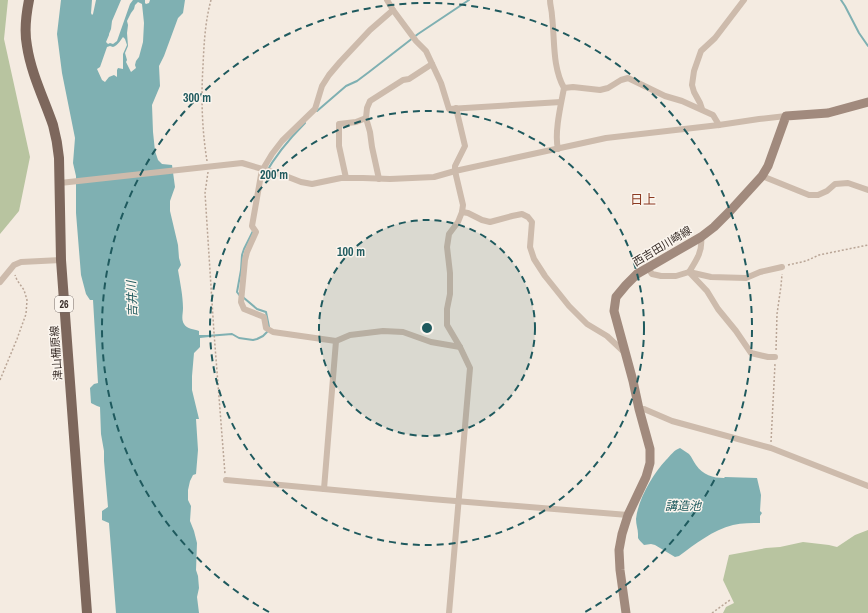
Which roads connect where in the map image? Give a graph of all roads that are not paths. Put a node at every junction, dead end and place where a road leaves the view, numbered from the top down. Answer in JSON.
{"nodes":[{"id":1,"x":29,"y":0,"type":"edge"},
{"id":2,"x":387,"y":0,"type":"edge"},
{"id":3,"x":550,"y":0,"type":"edge"},
{"id":4,"x":744,"y":0,"type":"edge"},
{"id":5,"x":393,"y":10,"type":"junction"},
{"id":6,"x":432,"y":64,"type":"junction"},
{"id":7,"x":564,"y":88,"type":"junction"},
{"id":8,"x":561,"y":102,"type":"junction"},
{"id":9,"x":868,"y":102,"type":"edge"},
{"id":10,"x":456,"y":108,"type":"junction"},
{"id":11,"x":702,"y":109,"type":"junction"},
{"id":12,"x":786,"y":116,"type":"junction"},
{"id":13,"x":366,"y":118,"type":"junction"},
{"id":14,"x":719,"y":125,"type":"junction"},
{"id":15,"x":558,"y":149,"type":"junction"},
{"id":16,"x":263,"y":169,"type":"junction"},
{"id":17,"x":455,"y":171,"type":"junction"},
{"id":18,"x":762,"y":176,"type":"junction"},
{"id":19,"x":346,"y":178,"type":"junction"},
{"id":20,"x":379,"y":179,"type":"junction"},
{"id":21,"x":60,"y":183,"type":"junction"},
{"id":22,"x":868,"y":190,"type":"edge"},
{"id":23,"x":462,"y":212,"type":"junction"},
{"id":24,"x":701,"y":237,"type":"junction"},
{"id":25,"x":61,"y":260,"type":"junction"},
{"id":26,"x":782,"y":267,"type":"road end"},
{"id":27,"x":648,"y":268,"type":"junction"},
{"id":28,"x":689,"y":272,"type":"junction"},
{"id":29,"x":0,"y":282,"type":"edge"},
{"id":30,"x":336,"y":341,"type":"junction"},
{"id":31,"x":460,"y":347,"type":"junction"},
{"id":32,"x":626,"y":353,"type":"junction"},
{"id":33,"x":775,"y":356,"type":"road end"},
{"id":34,"x":639,"y":409,"type":"junction"},
{"id":35,"x":226,"y":480,"type":"road end"},
{"id":36,"x":868,"y":486,"type":"edge"},
{"id":37,"x":324,"y":489,"type":"junction"},
{"id":38,"x":459,"y":501,"type":"junction"},
{"id":39,"x":628,"y":515,"type":"junction"},
{"id":40,"x":87,"y":613,"type":"edge"},
{"id":41,"x":449,"y":613,"type":"edge"},
{"id":42,"x":626,"y":613,"type":"edge"}],
"edges":[{"from":1,"to":21,"type":"main road","name":"津山柵原線","number":"26"},
{"from":2,"to":5,"type":"street"},
{"from":3,"to":7,"type":"street"},
{"from":4,"to":11,"type":"street"},
{"from":5,"to":6,"type":"street"},
{"from":5,"to":16,"type":"street"},
{"from":6,"to":10,"type":"street"},
{"from":6,"to":13,"type":"street"},
{"from":7,"to":8,"type":"street"},
{"from":7,"to":11,"type":"street"},
{"from":8,"to":10,"type":"street"},
{"from":8,"to":15,"type":"street"},
{"from":9,"to":12,"type":"main road"},
{"from":10,"to":17,"type":"street"},
{"from":11,"to":14,"type":"street"},
{"from":12,"to":14,"type":"street"},
{"from":12,"to":18,"type":"main road","name":"西吉田川崎線"},
{"from":13,"to":19,"type":"street"},
{"from":13,"to":20,"type":"street"},
{"from":14,"to":15,"type":"street"},
{"from":15,"to":17,"type":"street"},
{"from":16,"to":19,"type":"street"},
{"from":16,"to":21,"type":"street"},
{"from":16,"to":30,"type":"street"},
{"from":17,"to":20,"type":"street"},
{"from":17,"to":23,"type":"street"},
{"from":18,"to":22,"type":"street"},
{"from":18,"to":24,"type":"main road","name":"西吉田川崎線"},
{"from":19,"to":20,"type":"street"},
{"from":21,"to":25,"type":"main road","name":"津山柵原線","number":"26"},
{"from":23,"to":31,"type":"street"},
{"from":23,"to":32,"type":"street"},
{"from":24,"to":27,"type":"main road","name":"西吉田川崎線"},
{"from":24,"to":28,"type":"street"},
{"from":25,"to":29,"type":"street"},
{"from":25,"to":40,"type":"main road","name":"津山柵原線","number":"26"},
{"from":26,"to":28,"type":"street"},
{"from":27,"to":28,"type":"street"},
{"from":27,"to":32,"type":"main road","name":"西吉田川崎線"},
{"from":28,"to":33,"type":"street"},
{"from":30,"to":31,"type":"street"},
{"from":30,"to":37,"type":"street"},
{"from":31,"to":38,"type":"street"},
{"from":32,"to":34,"type":"main road","name":"西吉田川崎線"},
{"from":34,"to":36,"type":"street"},
{"from":34,"to":39,"type":"main road","name":"西吉田川崎線"},
{"from":35,"to":37,"type":"street"},
{"from":37,"to":38,"type":"street"},
{"from":38,"to":39,"type":"street"},
{"from":38,"to":41,"type":"street"},
{"from":39,"to":42,"type":"main road","name":"西吉田川崎線"}]}
